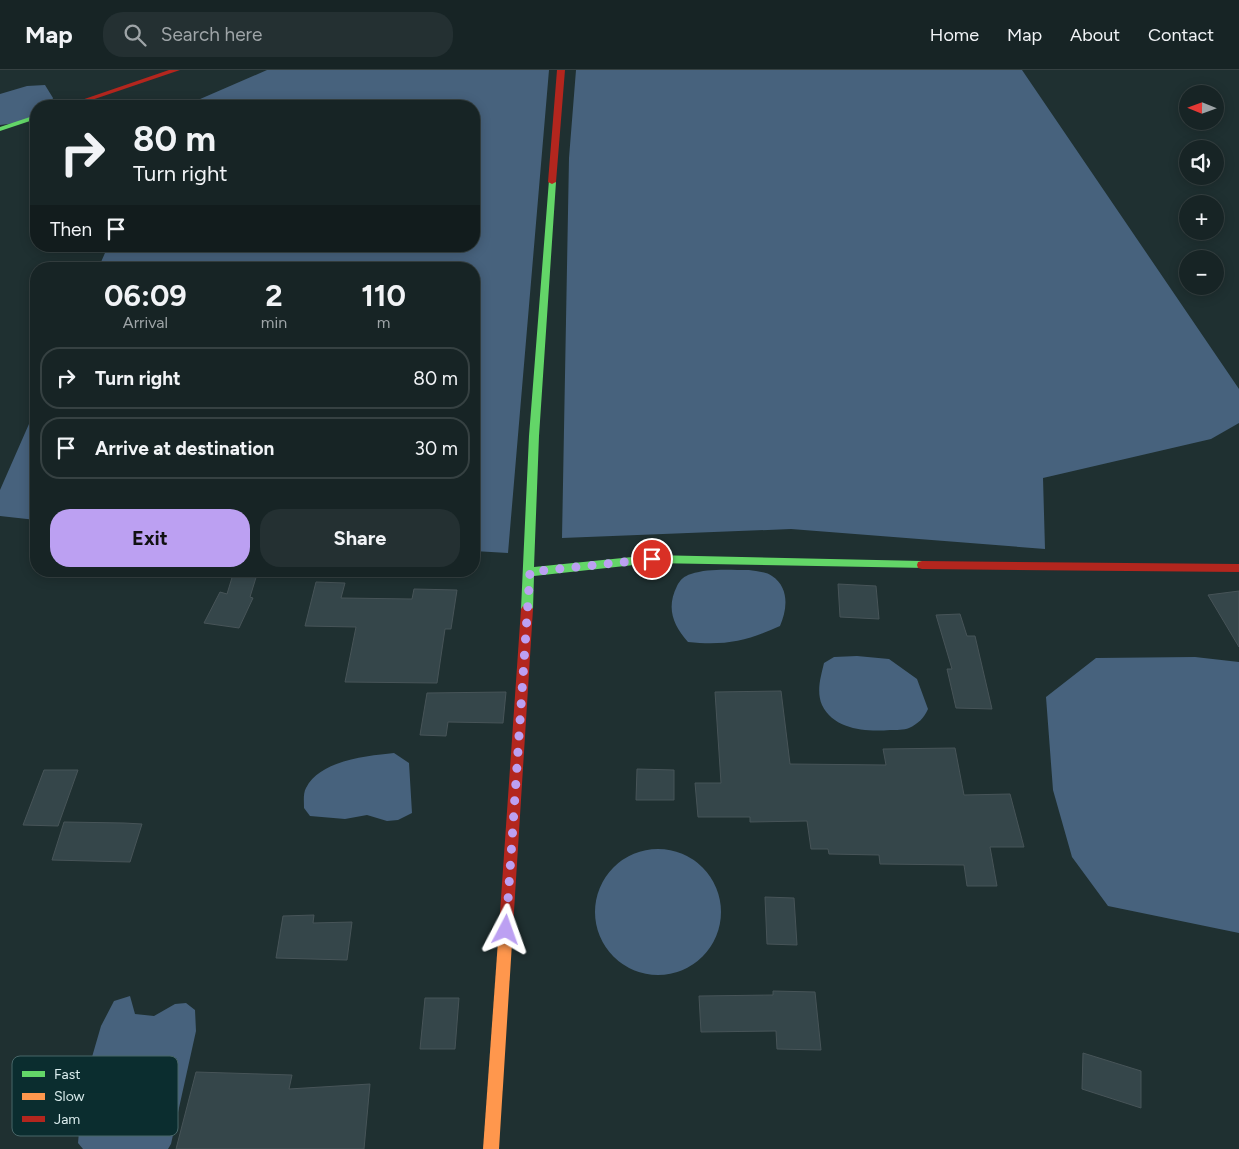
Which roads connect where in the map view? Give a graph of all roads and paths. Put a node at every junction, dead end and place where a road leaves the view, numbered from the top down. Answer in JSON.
{"nodes":[{"id":1,"x":176,"y":70,"type":"edge"},
{"id":2,"x":561,"y":70,"type":"edge"},
{"id":3,"x":86,"y":100,"type":"edge"},
{"id":4,"x":30,"y":119,"type":"edge"},
{"id":5,"x":0,"y":129,"type":"edge"},
{"id":6,"x":1239,"y":568,"type":"edge"},
{"id":7,"x":530,"y":572,"type":"junction"},
{"id":8,"x":492,"y":1149,"type":"edge"}],
"edges":[{"from":1,"to":3,"type":"main road"},
{"from":2,"to":7,"type":"main road"},
{"from":4,"to":5,"type":"main road"},
{"from":6,"to":7,"type":"main road"},
{"from":7,"to":8,"type":"main road"}]}
